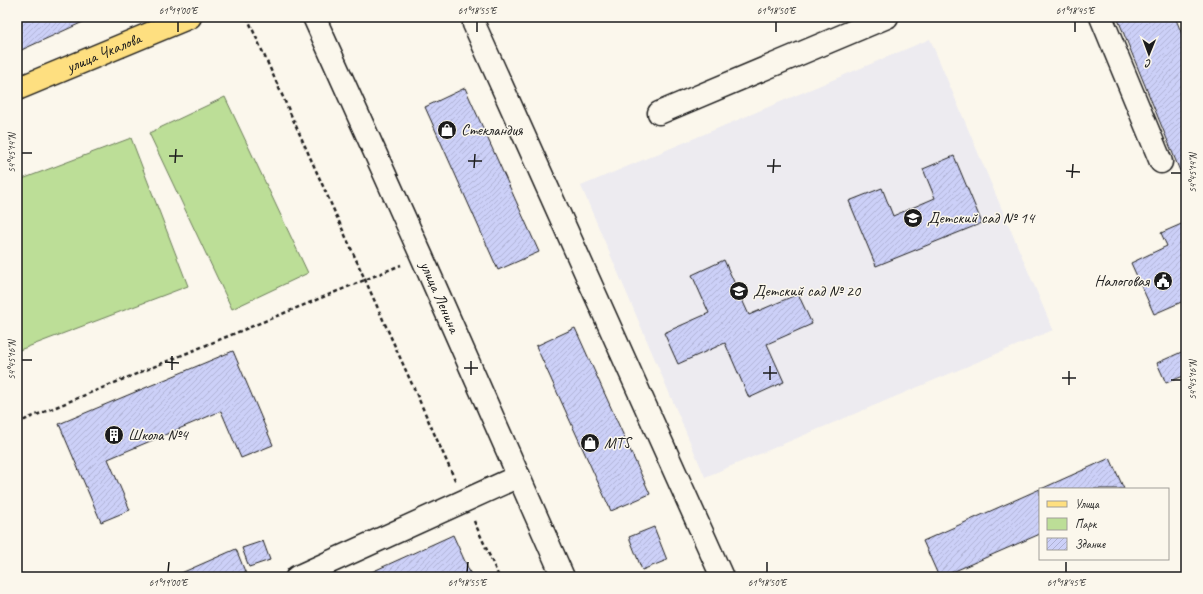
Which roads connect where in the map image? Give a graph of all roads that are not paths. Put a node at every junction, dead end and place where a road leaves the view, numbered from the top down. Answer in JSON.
{"nodes":[{"id":1,"x":190,"y":17,"type":"edge"},
{"id":2,"x":314,"y":17,"type":"edge"},
{"id":3,"x":887,"y":17,"type":"edge"},
{"id":4,"x":1101,"y":17,"type":"edge"},
{"id":5,"x":474,"y":24,"type":"dead end"},
{"id":6,"x":17,"y":89,"type":"edge"},
{"id":7,"x":659,"y":113,"type":"dead end"},
{"id":8,"x":1161,"y":162,"type":"dead end"},
{"id":9,"x":519,"y":476,"type":"junction"},
{"id":10,"x":297,"y":577,"type":"edge"},
{"id":11,"x":563,"y":577,"type":"edge"},
{"id":12,"x":722,"y":577,"type":"edge"}],
"edges":[{"from":1,"to":6,"type":"main road","name":"улица Чкалова"},
{"from":2,"to":9,"type":"street","name":"улица Ленина"},
{"from":3,"to":7,"type":"street"},
{"from":4,"to":8,"type":"street"},
{"from":5,"to":12,"type":"street"},
{"from":9,"to":10,"type":"street"},
{"from":9,"to":11,"type":"street","name":"улица Ленина"}]}
